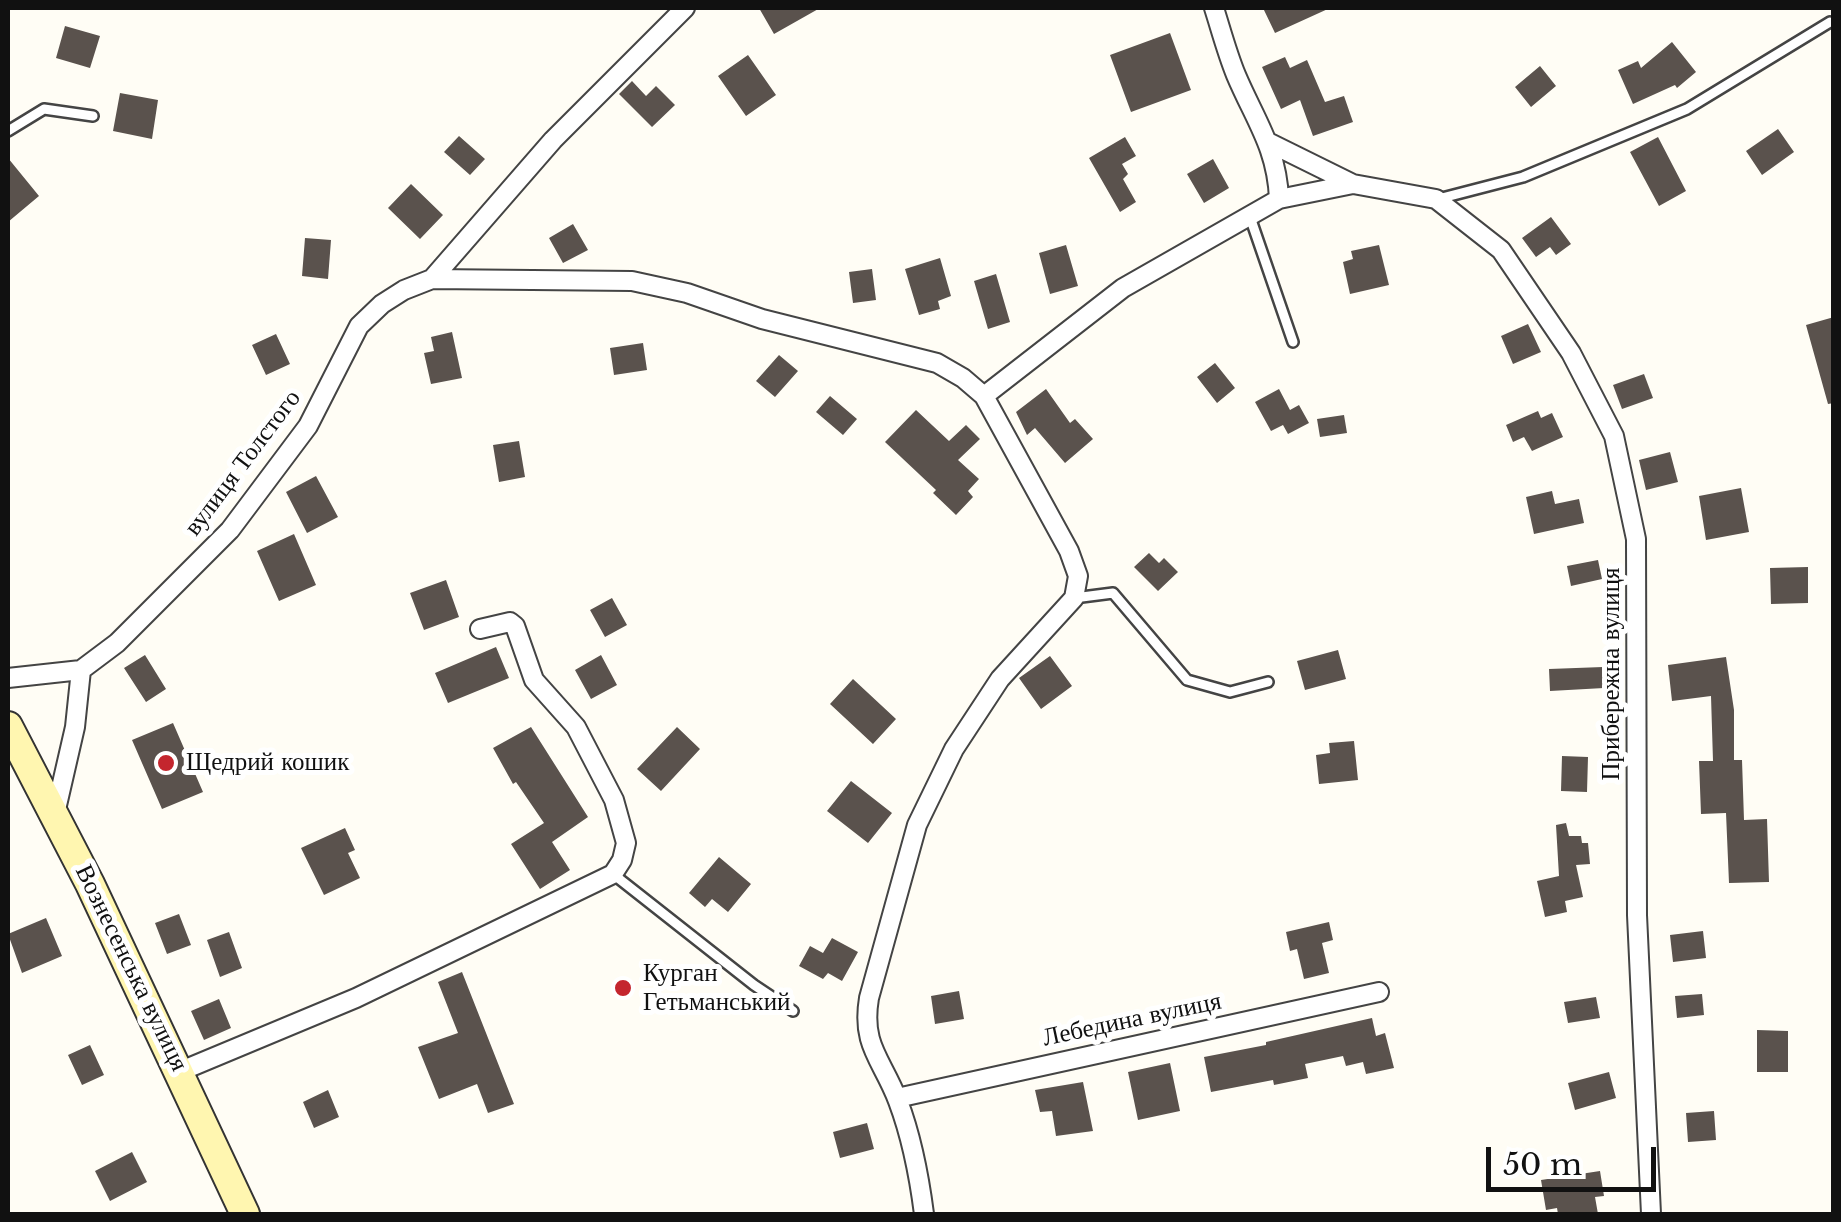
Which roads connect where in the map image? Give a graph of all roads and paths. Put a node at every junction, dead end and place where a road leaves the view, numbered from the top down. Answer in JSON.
{"nodes":[{"id":1,"x":685,"y":8,"type":"edge"},
{"id":2,"x":1214,"y":8,"type":"edge"},
{"id":3,"x":1830,"y":22,"type":"dead end"},
{"id":4,"x":93,"y":116,"type":"dead end"},
{"id":5,"x":8,"y":131,"type":"edge"},
{"id":6,"x":1270,"y":142,"type":"junction"},
{"id":7,"x":1353,"y":184,"type":"junction"},
{"id":8,"x":1436,"y":199,"type":"junction"},
{"id":9,"x":1278,"y":200,"type":"junction"},
{"id":10,"x":1249,"y":215,"type":"junction"},
{"id":11,"x":432,"y":279,"type":"junction"},
{"id":12,"x":1292,"y":342,"type":"dead end"},
{"id":13,"x":984,"y":396,"type":"junction"},
{"id":14,"x":1074,"y":598,"type":"junction"},
{"id":15,"x":480,"y":629,"type":"dead end"},
{"id":16,"x":81,"y":670,"type":"junction"},
{"id":17,"x":8,"y":678,"type":"edge"},
{"id":18,"x":1268,"y":682,"type":"dead end"},
{"id":19,"x":8,"y":726,"type":"edge"},
{"id":20,"x":55,"y":815,"type":"junction"},
{"id":21,"x":613,"y":874,"type":"junction"},
{"id":22,"x":1378,"y":992,"type":"dead end"},
{"id":23,"x":793,"y":1011,"type":"dead end"},
{"id":24,"x":181,"y":1072,"type":"junction"},
{"id":25,"x":897,"y":1098,"type":"junction"},
{"id":26,"x":245,"y":1214,"type":"edge"},
{"id":27,"x":924,"y":1214,"type":"edge"},
{"id":28,"x":1651,"y":1214,"type":"edge"}],
"edges":[{"from":1,"to":11,"type":"street","name":"вулиця Толстого"},
{"from":2,"to":6,"type":"street"},
{"from":3,"to":8,"type":"lane"},
{"from":4,"to":5,"type":"lane"},
{"from":6,"to":7,"type":"street"},
{"from":6,"to":9,"type":"street"},
{"from":7,"to":8,"type":"street"},
{"from":7,"to":9,"type":"street"},
{"from":8,"to":28,"type":"street","name":"Прибережна вулиця"},
{"from":9,"to":10,"type":"street"},
{"from":10,"to":12,"type":"lane"},
{"from":10,"to":13,"type":"street"},
{"from":11,"to":13,"type":"street"},
{"from":11,"to":16,"type":"street","name":"вулиця Толстого"},
{"from":13,"to":14,"type":"street"},
{"from":14,"to":18,"type":"lane"},
{"from":14,"to":25,"type":"street"},
{"from":15,"to":21,"type":"street"},
{"from":16,"to":17,"type":"street"},
{"from":16,"to":20,"type":"street"},
{"from":19,"to":20,"type":"main road","name":"Вознесенська вулиця"},
{"from":20,"to":24,"type":"main road","name":"Вознесенська вулиця"},
{"from":21,"to":23,"type":"lane"},
{"from":21,"to":24,"type":"street"},
{"from":22,"to":25,"type":"street","name":"Лебедина вулиця"},
{"from":24,"to":26,"type":"main road","name":"Вознесенська вулиця"},
{"from":25,"to":27,"type":"street"}]}
